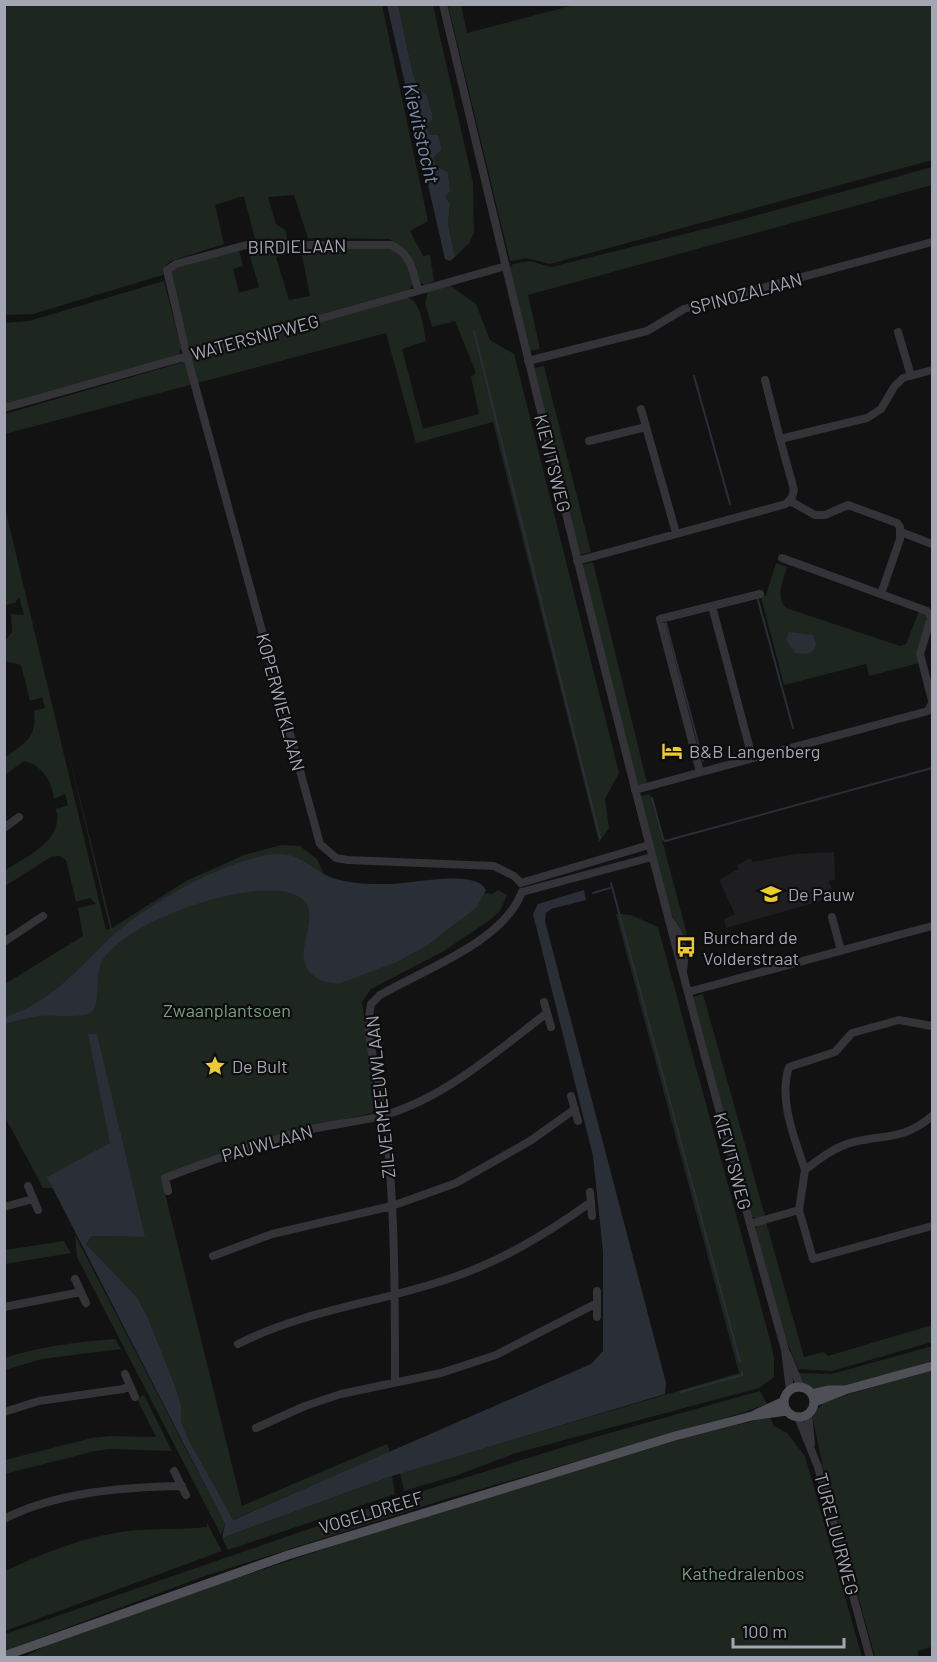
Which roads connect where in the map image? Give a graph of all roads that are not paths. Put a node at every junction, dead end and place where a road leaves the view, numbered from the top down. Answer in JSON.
{"nodes":[{"id":1,"x":443,"y":4,"type":"edge"},
{"id":2,"x":933,"y":242,"type":"edge"},
{"id":3,"x":506,"y":266,"type":"junction"},
{"id":4,"x":418,"y":290,"type":"junction"},
{"id":5,"x":898,"y":332,"type":"dead end"},
{"id":6,"x":187,"y":356,"type":"junction"},
{"id":7,"x":528,"y":361,"type":"junction"},
{"id":8,"x":933,"y":370,"type":"edge"},
{"id":9,"x":911,"y":376,"type":"junction"},
{"id":10,"x":765,"y":380,"type":"dead end"},
{"id":11,"x":4,"y":408,"type":"edge"},
{"id":12,"x":641,"y":409,"type":"dead end"},
{"id":13,"x":646,"y":427,"type":"junction"},
{"id":14,"x":780,"y":439,"type":"junction"},
{"id":15,"x":589,"y":441,"type":"dead end"},
{"id":16,"x":790,"y":501,"type":"junction"},
{"id":17,"x":901,"y":532,"type":"junction"},
{"id":18,"x":676,"y":533,"type":"junction"},
{"id":19,"x":933,"y":544,"type":"edge"},
{"id":20,"x":782,"y":558,"type":"dead end"},
{"id":21,"x":577,"y":561,"type":"junction"},
{"id":22,"x":760,"y":594,"type":"dead end"},
{"id":23,"x":881,"y":594,"type":"junction"},
{"id":24,"x":712,"y":606,"type":"junction"},
{"id":25,"x":932,"y":617,"type":"edge"},
{"id":26,"x":933,"y":702,"type":"edge"},
{"id":27,"x":752,"y":757,"type":"junction"},
{"id":28,"x":700,"y":772,"type":"junction"},
{"id":29,"x":635,"y":790,"type":"junction"},
{"id":30,"x":19,"y":817,"type":"dead end"},
{"id":31,"x":4,"y":828,"type":"edge"},
{"id":32,"x":649,"y":845,"type":"junction"},
{"id":33,"x":652,"y":857,"type":"junction"},
{"id":34,"x":521,"y":887,"type":"junction"},
{"id":35,"x":43,"y":916,"type":"dead end"},
{"id":36,"x":832,"y":917,"type":"dead end"},
{"id":37,"x":933,"y":926,"type":"edge"},
{"id":38,"x":4,"y":942,"type":"edge"},
{"id":39,"x":841,"y":951,"type":"junction"},
{"id":40,"x":688,"y":992,"type":"junction"},
{"id":41,"x":544,"y":1002,"type":"dead end"},
{"id":42,"x":547,"y":1013,"type":"junction"},
{"id":43,"x":933,"y":1026,"type":"edge"},
{"id":44,"x":551,"y":1027,"type":"dead end"},
{"id":45,"x":571,"y":1096,"type":"dead end"},
{"id":46,"x":575,"y":1109,"type":"junction"},
{"id":47,"x":385,"y":1115,"type":"junction"},
{"id":48,"x":933,"y":1116,"type":"edge"},
{"id":49,"x":578,"y":1121,"type":"dead end"},
{"id":50,"x":805,"y":1170,"type":"junction"},
{"id":51,"x":28,"y":1186,"type":"dead end"},
{"id":52,"x":168,"y":1191,"type":"dead end"},
{"id":53,"x":591,"y":1192,"type":"dead end"},
{"id":54,"x":33,"y":1199,"type":"junction"},
{"id":55,"x":591,"y":1202,"type":"junction"},
{"id":56,"x":392,"y":1206,"type":"junction"},
{"id":57,"x":4,"y":1207,"type":"edge"},
{"id":58,"x":39,"y":1210,"type":"dead end"},
{"id":59,"x":799,"y":1210,"type":"junction"},
{"id":60,"x":592,"y":1216,"type":"dead end"},
{"id":61,"x":750,"y":1224,"type":"junction"},
{"id":62,"x":933,"y":1226,"type":"edge"},
{"id":63,"x":213,"y":1256,"type":"dead end"},
{"id":64,"x":75,"y":1279,"type":"dead end"},
{"id":65,"x":597,"y":1291,"type":"dead end"},
{"id":66,"x":81,"y":1292,"type":"junction"},
{"id":67,"x":395,"y":1294,"type":"junction"},
{"id":68,"x":86,"y":1303,"type":"dead end"},
{"id":69,"x":597,"y":1304,"type":"junction"},
{"id":70,"x":4,"y":1307,"type":"edge"},
{"id":71,"x":597,"y":1317,"type":"dead end"},
{"id":72,"x":238,"y":1344,"type":"dead end"},
{"id":73,"x":785,"y":1350,"type":"junction"},
{"id":74,"x":933,"y":1366,"type":"edge"},
{"id":75,"x":125,"y":1374,"type":"dead end"},
{"id":76,"x":395,"y":1382,"type":"junction"},
{"id":77,"x":130,"y":1386,"type":"junction"},
{"id":78,"x":801,"y":1388,"type":"junction"},
{"id":79,"x":790,"y":1390,"type":"junction"},
{"id":80,"x":135,"y":1397,"type":"dead end"},
{"id":81,"x":813,"y":1398,"type":"junction"},
{"id":82,"x":786,"y":1406,"type":"junction"},
{"id":83,"x":4,"y":1412,"type":"edge"},
{"id":84,"x":803,"y":1416,"type":"junction"},
{"id":85,"x":256,"y":1428,"type":"dead end"},
{"id":86,"x":174,"y":1471,"type":"dead end"},
{"id":87,"x":182,"y":1486,"type":"junction"},
{"id":88,"x":186,"y":1495,"type":"dead end"},
{"id":89,"x":4,"y":1520,"type":"edge"},
{"id":90,"x":4,"y":1656,"type":"edge"},
{"id":91,"x":870,"y":1658,"type":"edge"}],
"edges":[{"from":1,"to":3,"type":"street","name":"KIEVITSWEG"},
{"from":2,"to":7,"type":"street","name":"SPINOZALAAN"},
{"from":3,"to":4,"type":"street","name":"WATERSNIPWEG"},
{"from":3,"to":7,"type":"street","name":"KIEVITSWEG"},
{"from":4,"to":6,"type":"street","name":"WATERSNIPWEG"},
{"from":4,"to":6,"type":"street","name":"BIRDIELAAN"},
{"from":5,"to":9,"type":"street"},
{"from":6,"to":11,"type":"street","name":"WATERSNIPWEG"},
{"from":6,"to":34,"type":"street","name":"KOPERWIEKLAAN"},
{"from":7,"to":21,"type":"street","name":"KIEVITSWEG"},
{"from":8,"to":9,"type":"street"},
{"from":9,"to":14,"type":"street"},
{"from":10,"to":14,"type":"street"},
{"from":12,"to":13,"type":"street"},
{"from":13,"to":15,"type":"street"},
{"from":13,"to":18,"type":"street"},
{"from":14,"to":16,"type":"street"},
{"from":16,"to":17,"type":"street"},
{"from":16,"to":18,"type":"street"},
{"from":17,"to":19,"type":"street"},
{"from":17,"to":23,"type":"street"},
{"from":18,"to":21,"type":"street"},
{"from":20,"to":23,"type":"street"},
{"from":21,"to":29,"type":"street","name":"KIEVITSWEG"},
{"from":22,"to":24,"type":"street"},
{"from":23,"to":25,"type":"street"},
{"from":24,"to":27,"type":"street"},
{"from":24,"to":28,"type":"street"},
{"from":25,"to":26,"type":"street"},
{"from":26,"to":27,"type":"street"},
{"from":27,"to":28,"type":"street"},
{"from":28,"to":29,"type":"street"},
{"from":29,"to":32,"type":"street","name":"KIEVITSWEG"},
{"from":30,"to":31,"type":"street"},
{"from":32,"to":33,"type":"street","name":"KIEVITSWEG"},
{"from":32,"to":34,"type":"street"},
{"from":33,"to":34,"type":"street"},
{"from":33,"to":40,"type":"street","name":"KIEVITSWEG"},
{"from":34,"to":47,"type":"street","name":"ZILVERMEEUWLAAN"},
{"from":35,"to":38,"type":"street"},
{"from":36,"to":39,"type":"street"},
{"from":37,"to":39,"type":"street"},
{"from":39,"to":40,"type":"street"},
{"from":40,"to":61,"type":"street","name":"KIEVITSWEG"},
{"from":41,"to":42,"type":"street"},
{"from":42,"to":44,"type":"street"},
{"from":42,"to":47,"type":"street"},
{"from":43,"to":50,"type":"street"},
{"from":45,"to":46,"type":"street"},
{"from":46,"to":49,"type":"street"},
{"from":46,"to":56,"type":"street"},
{"from":47,"to":52,"type":"street","name":"PAUWLAAN"},
{"from":47,"to":56,"type":"street","name":"ZILVERMEEUWLAAN"},
{"from":48,"to":50,"type":"street"},
{"from":50,"to":59,"type":"street"},
{"from":51,"to":54,"type":"street"},
{"from":53,"to":55,"type":"street"},
{"from":54,"to":57,"type":"street"},
{"from":54,"to":58,"type":"street"},
{"from":55,"to":60,"type":"street"},
{"from":55,"to":67,"type":"street"},
{"from":56,"to":63,"type":"street"},
{"from":56,"to":67,"type":"street","name":"ZILVERMEEUWLAAN"},
{"from":59,"to":61,"type":"street"},
{"from":59,"to":62,"type":"street"},
{"from":61,"to":73,"type":"street","name":"KIEVITSWEG"},
{"from":64,"to":66,"type":"street"},
{"from":65,"to":69,"type":"street"},
{"from":66,"to":68,"type":"street"},
{"from":66,"to":70,"type":"street"},
{"from":67,"to":72,"type":"street"},
{"from":67,"to":76,"type":"street","name":"ZILVERMEEUWLAAN"},
{"from":69,"to":71,"type":"street"},
{"from":69,"to":76,"type":"street"},
{"from":73,"to":78,"type":"street","name":"KIEVITSWEG"},
{"from":73,"to":79,"type":"street","name":"KIEVITSWEG"},
{"from":74,"to":81,"type":"main road"},
{"from":75,"to":77,"type":"street"},
{"from":76,"to":85,"type":"street"},
{"from":77,"to":80,"type":"street"},
{"from":77,"to":83,"type":"street"},
{"from":78,"to":79,"type":"main road"},
{"from":78,"to":81,"type":"main road"},
{"from":79,"to":82,"type":"main road"},
{"from":81,"to":84,"type":"main road"},
{"from":82,"to":84,"type":"main road"},
{"from":82,"to":90,"type":"main road","name":"VOGELDREEF"},
{"from":84,"to":91,"type":"street","name":"TURELUURWEG"},
{"from":86,"to":87,"type":"street"},
{"from":87,"to":88,"type":"street"},
{"from":87,"to":89,"type":"street"}]}
